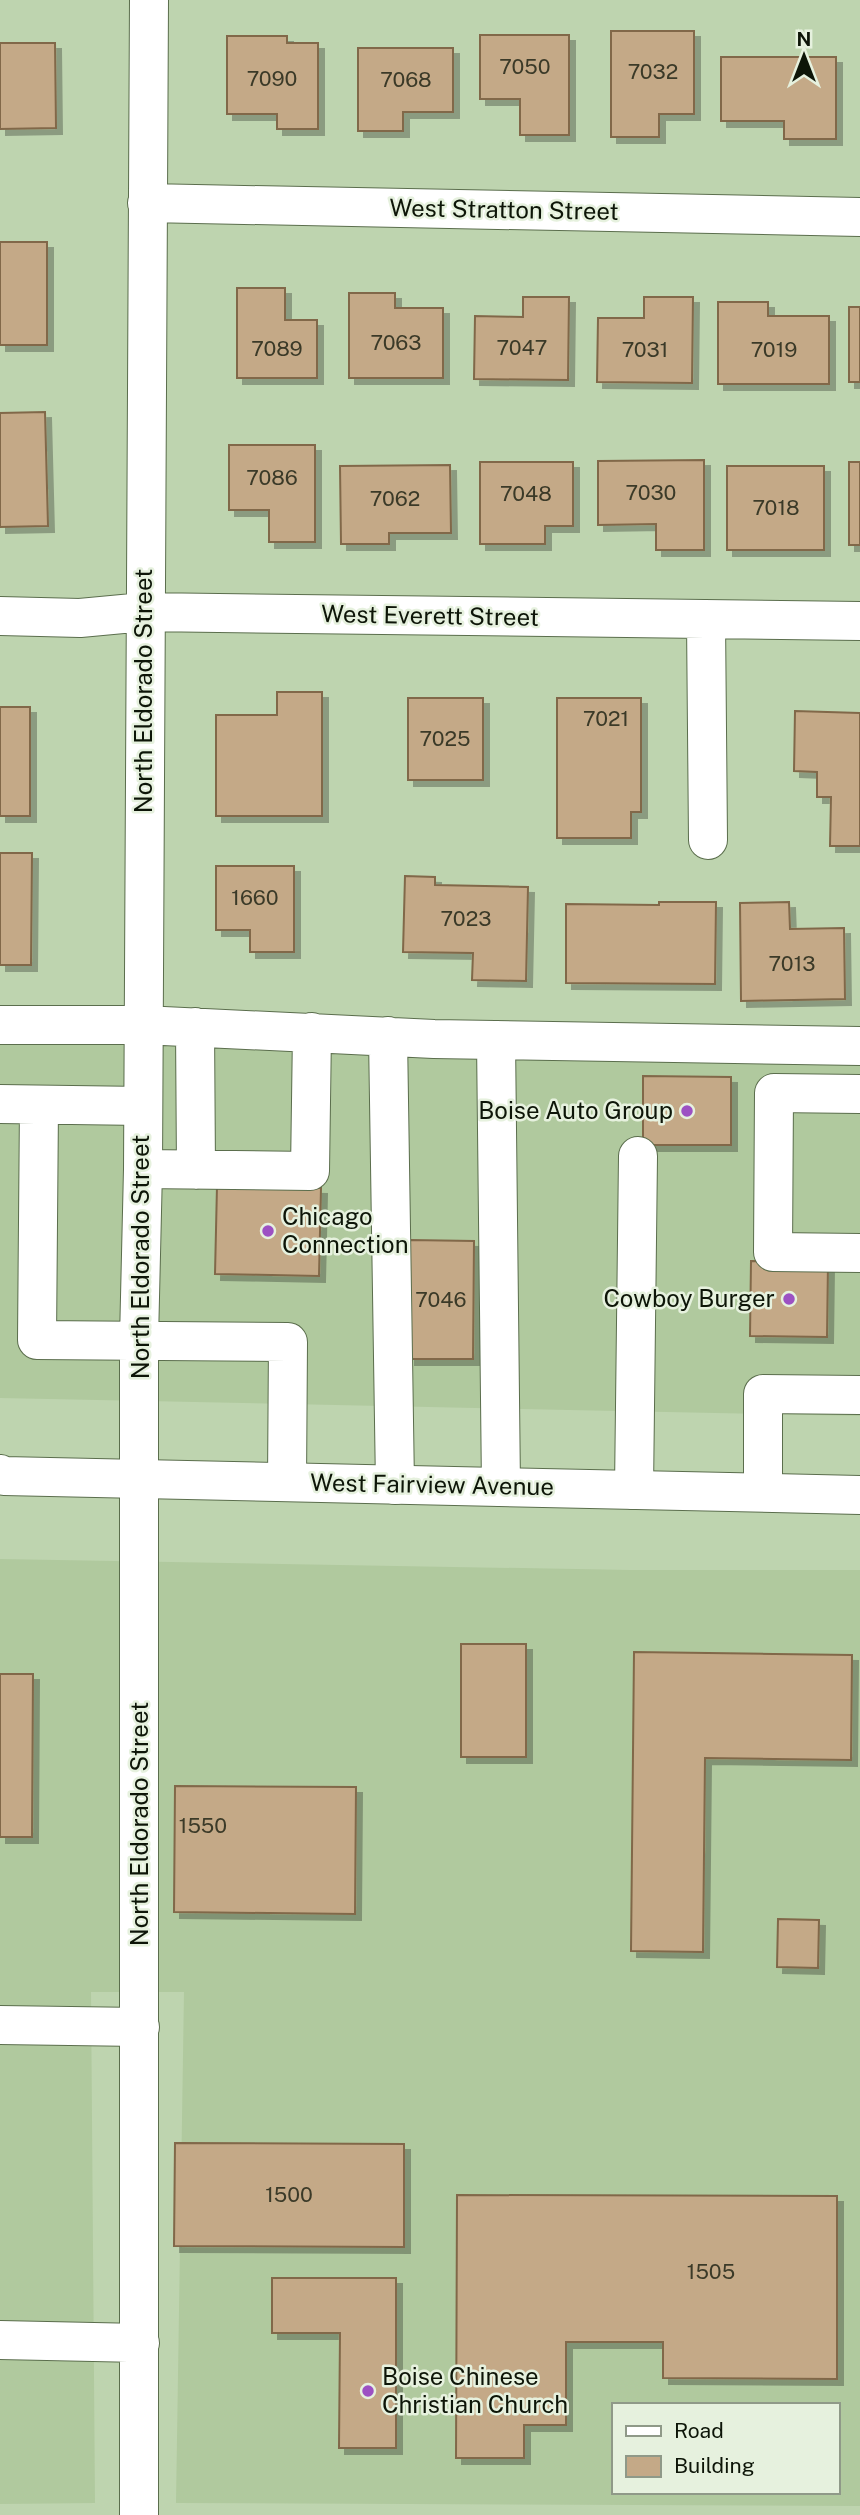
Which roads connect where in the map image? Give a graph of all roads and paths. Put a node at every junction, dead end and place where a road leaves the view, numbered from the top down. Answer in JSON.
{"nodes":[{"id":1,"x":149,"y":0,"type":"edge"},
{"id":2,"x":147,"y":203,"type":"junction"},
{"id":3,"x":860,"y":216,"type":"edge"},
{"id":4,"x":144,"y":612,"type":"junction"},
{"id":5,"x":0,"y":616,"type":"edge"},
{"id":6,"x":706,"y":620,"type":"junction"},
{"id":7,"x":860,"y":621,"type":"edge"},
{"id":8,"x":708,"y":840,"type":"dead end"},
{"id":9,"x":143,"y":1024,"type":"junction"},
{"id":10,"x":0,"y":1026,"type":"edge"},
{"id":11,"x":195,"y":1027,"type":"junction"},
{"id":12,"x":312,"y":1032,"type":"junction"},
{"id":13,"x":388,"y":1036,"type":"junction"},
{"id":14,"x":496,"y":1040,"type":"junction"},
{"id":15,"x":860,"y":1046,"type":"edge"},
{"id":16,"x":860,"y":1094,"type":"edge"},
{"id":17,"x":0,"y":1104,"type":"edge"},
{"id":18,"x":39,"y":1105,"type":"junction"},
{"id":19,"x":143,"y":1107,"type":"junction"},
{"id":20,"x":638,"y":1156,"type":"dead end"},
{"id":21,"x":143,"y":1168,"type":"junction"},
{"id":22,"x":196,"y":1170,"type":"junction"},
{"id":23,"x":860,"y":1254,"type":"edge"},
{"id":24,"x":139,"y":1340,"type":"junction"},
{"id":25,"x":860,"y":1395,"type":"edge"},
{"id":26,"x":1,"y":1477,"type":"edge"},
{"id":27,"x":140,"y":1479,"type":"junction"},
{"id":28,"x":286,"y":1482,"type":"junction"},
{"id":29,"x":394,"y":1485,"type":"junction"},
{"id":30,"x":501,"y":1487,"type":"junction"},
{"id":31,"x":634,"y":1490,"type":"junction"},
{"id":32,"x":763,"y":1492,"type":"junction"},
{"id":33,"x":860,"y":1495,"type":"edge"},
{"id":34,"x":0,"y":2025,"type":"edge"},
{"id":35,"x":140,"y":2027,"type":"junction"},
{"id":36,"x":0,"y":2340,"type":"edge"},
{"id":37,"x":140,"y":2343,"type":"junction"},
{"id":38,"x":139,"y":2515,"type":"edge"}],
"edges":[{"from":1,"to":2,"type":"street","name":"North Eldorado Street"},
{"from":2,"to":3,"type":"street","name":"West Stratton Street"},
{"from":2,"to":4,"type":"street","name":"North Eldorado Street"},
{"from":4,"to":5,"type":"street","name":"West Everett Street"},
{"from":4,"to":6,"type":"street","name":"West Everett Street"},
{"from":4,"to":9,"type":"street","name":"North Eldorado Street"},
{"from":6,"to":7,"type":"street","name":"West Everett Street"},
{"from":6,"to":8,"type":"street"},
{"from":9,"to":10,"type":"street"},
{"from":9,"to":11,"type":"street"},
{"from":9,"to":19,"type":"street","name":"North Eldorado Street"},
{"from":11,"to":12,"type":"street"},
{"from":11,"to":22,"type":"street"},
{"from":12,"to":13,"type":"street"},
{"from":12,"to":22,"type":"street"},
{"from":13,"to":14,"type":"street"},
{"from":13,"to":29,"type":"street"},
{"from":14,"to":15,"type":"street"},
{"from":14,"to":30,"type":"street"},
{"from":16,"to":23,"type":"street"},
{"from":17,"to":18,"type":"street"},
{"from":18,"to":19,"type":"street"},
{"from":18,"to":24,"type":"street"},
{"from":19,"to":21,"type":"street","name":"North Eldorado Street"},
{"from":20,"to":31,"type":"street"},
{"from":21,"to":22,"type":"street"},
{"from":21,"to":24,"type":"street","name":"North Eldorado Street"},
{"from":24,"to":27,"type":"street","name":"North Eldorado Street"},
{"from":24,"to":28,"type":"street"},
{"from":25,"to":32,"type":"street"},
{"from":26,"to":27,"type":"street","name":"West Fairview Avenue"},
{"from":27,"to":28,"type":"street","name":"West Fairview Avenue"},
{"from":27,"to":35,"type":"street","name":"North Eldorado Street"},
{"from":28,"to":29,"type":"street","name":"West Fairview Avenue"},
{"from":29,"to":30,"type":"street","name":"West Fairview Avenue"},
{"from":30,"to":31,"type":"street","name":"West Fairview Avenue"},
{"from":31,"to":32,"type":"street","name":"West Fairview Avenue"},
{"from":32,"to":33,"type":"street","name":"West Fairview Avenue"},
{"from":34,"to":35,"type":"street"},
{"from":35,"to":37,"type":"street","name":"North Eldorado Street"},
{"from":36,"to":37,"type":"street"},
{"from":37,"to":38,"type":"street","name":"North Eldorado Street"}]}
